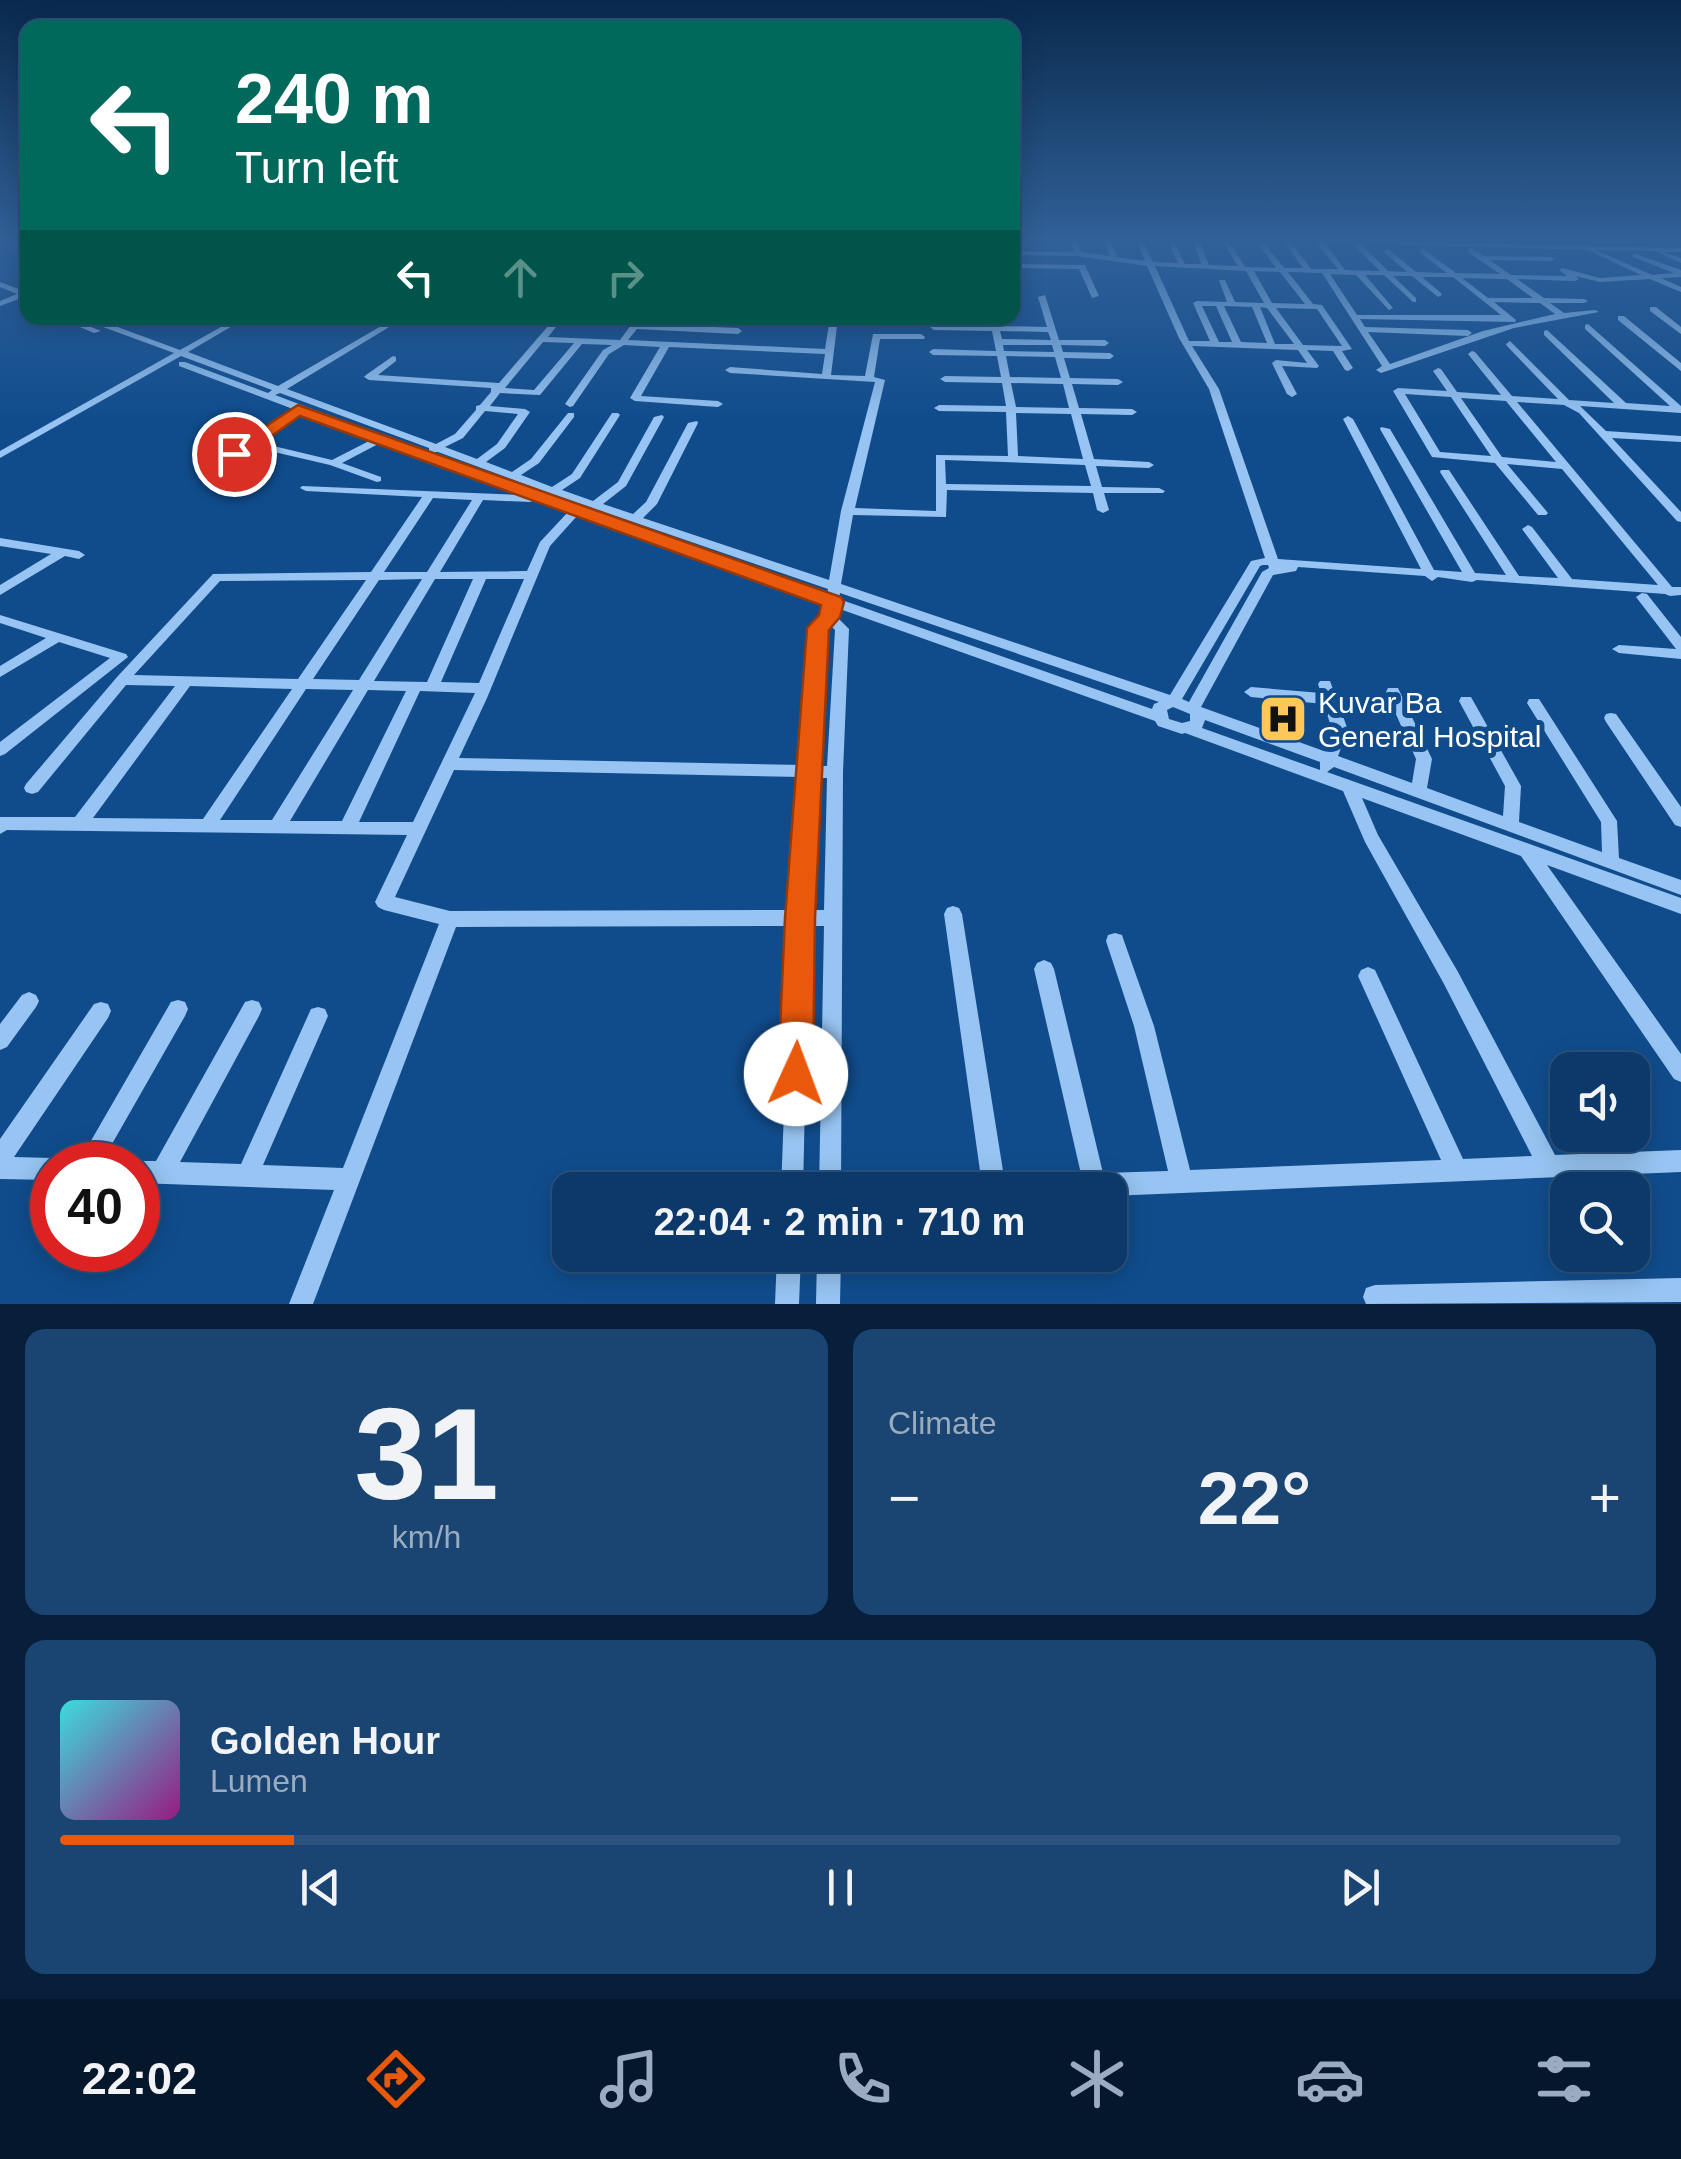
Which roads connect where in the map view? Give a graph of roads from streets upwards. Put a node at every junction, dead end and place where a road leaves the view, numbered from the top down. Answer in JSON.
{"nodes":[{"id":1,"x":1043,"y":301,"type":"edge"},
{"id":2,"x":1166,"y":301,"type":"edge"},
{"id":3,"x":1231,"y":301,"type":"edge"},
{"id":4,"x":1267,"y":301,"type":"edge"},
{"id":5,"x":1307,"y":301,"type":"edge"},
{"id":6,"x":1344,"y":301,"type":"edge"},
{"id":7,"x":1382,"y":301,"type":"edge"},
{"id":8,"x":1485,"y":301,"type":"edge"},
{"id":9,"x":1541,"y":301,"type":"edge"},
{"id":10,"x":1559,"y":301,"type":"edge"},
{"id":11,"x":1584,"y":302,"type":"dead end"},
{"id":12,"x":1218,"y":304,"type":"junction"},
{"id":13,"x":1232,"y":304,"type":"junction"},
{"id":14,"x":1255,"y":305,"type":"junction"},
{"id":15,"x":1270,"y":306,"type":"junction"},
{"id":16,"x":1311,"y":307,"type":"junction"},
{"id":17,"x":1388,"y":308,"type":"dead end"},
{"id":18,"x":1653,"y":309,"type":"dead end"},
{"id":19,"x":1595,"y":312,"type":"dead end"},
{"id":20,"x":1562,"y":315,"type":"junction"},
{"id":21,"x":1662,"y":316,"type":"junction"},
{"id":22,"x":1354,"y":317,"type":"junction"},
{"id":23,"x":1681,"y":317,"type":"edge"},
{"id":24,"x":1621,"y":318,"type":"dead end"},
{"id":25,"x":1514,"y":322,"type":"junction"},
{"id":26,"x":84,"y":325,"type":"edge"},
{"id":27,"x":103,"y":325,"type":"edge"},
{"id":28,"x":230,"y":325,"type":"edge"},
{"id":29,"x":388,"y":325,"type":"edge"},
{"id":30,"x":552,"y":325,"type":"edge"},
{"id":31,"x":635,"y":325,"type":"edge"},
{"id":32,"x":833,"y":325,"type":"edge"},
{"id":33,"x":1588,"y":327,"type":"dead end"},
{"id":34,"x":934,"y":328,"type":"dead end"},
{"id":35,"x":1052,"y":330,"type":"junction"},
{"id":36,"x":1363,"y":330,"type":"junction"},
{"id":37,"x":1681,"y":331,"type":"edge"},
{"id":38,"x":1479,"y":333,"type":"junction"},
{"id":39,"x":1547,"y":333,"type":"dead end"},
{"id":40,"x":997,"y":336,"type":"edge"},
{"id":41,"x":921,"y":337,"type":"dead end"},
{"id":42,"x":538,"y":339,"type":"junction"},
{"id":43,"x":580,"y":342,"type":"junction"},
{"id":44,"x":1054,"y":342,"type":"junction"},
{"id":45,"x":1105,"y":343,"type":"dead end"},
{"id":46,"x":1186,"y":343,"type":"junction"},
{"id":47,"x":622,"y":344,"type":"junction"},
{"id":48,"x":1216,"y":344,"type":"junction"},
{"id":49,"x":1510,"y":344,"type":"dead end"},
{"id":50,"x":666,"y":345,"type":"junction"},
{"id":51,"x":1238,"y":345,"type":"junction"},
{"id":52,"x":1272,"y":346,"type":"junction"},
{"id":53,"x":1304,"y":348,"type":"junction"},
{"id":54,"x":1336,"y":349,"type":"junction"},
{"id":55,"x":829,"y":352,"type":"junction"},
{"id":56,"x":933,"y":352,"type":"dead end"},
{"id":57,"x":1472,"y":354,"type":"dead end"},
{"id":58,"x":1058,"y":355,"type":"junction"},
{"id":59,"x":175,"y":356,"type":"junction"},
{"id":60,"x":1110,"y":356,"type":"dead end"},
{"id":61,"x":393,"y":358,"type":"dead end"},
{"id":62,"x":1348,"y":368,"type":"dead end"},
{"id":63,"x":1681,"y":368,"type":"edge"},
{"id":64,"x":730,"y":370,"type":"dead end"},
{"id":65,"x":1438,"y":371,"type":"dead end"},
{"id":66,"x":826,"y":377,"type":"junction"},
{"id":67,"x":945,"y":379,"type":"dead end"},
{"id":68,"x":869,"y":380,"type":"junction"},
{"id":69,"x":1005,"y":380,"type":"junction"},
{"id":70,"x":1066,"y":381,"type":"junction"},
{"id":71,"x":1118,"y":382,"type":"dead end"},
{"id":72,"x":496,"y":388,"type":"junction"},
{"id":73,"x":278,"y":391,"type":"junction"},
{"id":74,"x":1292,"y":394,"type":"dead end"},
{"id":75,"x":1456,"y":395,"type":"junction"},
{"id":76,"x":263,"y":397,"type":"junction"},
{"id":77,"x":1510,"y":399,"type":"junction"},
{"id":78,"x":1566,"y":402,"type":"junction"},
{"id":79,"x":718,"y":404,"type":"dead end"},
{"id":80,"x":1624,"y":406,"type":"junction"},
{"id":81,"x":480,"y":408,"type":"junction"},
{"id":82,"x":939,"y":408,"type":"dead end"},
{"id":83,"x":570,"y":409,"type":"joint"},
{"id":84,"x":298,"y":410,"type":"junction"},
{"id":85,"x":1010,"y":410,"type":"junction"},
{"id":86,"x":1681,"y":410,"type":"edge"},
{"id":87,"x":1076,"y":411,"type":"junction"},
{"id":88,"x":1132,"y":412,"type":"dead end"},
{"id":89,"x":616,"y":415,"type":"dead end"},
{"id":90,"x":658,"y":416,"type":"dead end"},
{"id":91,"x":1348,"y":419,"type":"dead end"},
{"id":92,"x":694,"y":423,"type":"dead end"},
{"id":93,"x":1385,"y":429,"type":"dead end"},
{"id":94,"x":1603,"y":434,"type":"junction"},
{"id":95,"x":1675,"y":438,"type":"edge"},
{"id":96,"x":380,"y":439,"type":"junction"},
{"id":97,"x":0,"y":440,"type":"edge"},
{"id":98,"x":18,"y":443,"type":"junction"},
{"id":99,"x":260,"y":446,"type":"dead end"},
{"id":100,"x":1681,"y":449,"type":"edge"},
{"id":101,"x":430,"y":452,"type":"junction"},
{"id":102,"x":0,"y":454,"type":"edge"},
{"id":103,"x":247,"y":455,"type":"dead end"},
{"id":104,"x":1014,"y":458,"type":"junction"},
{"id":105,"x":1499,"y":461,"type":"junction"},
{"id":106,"x":333,"y":463,"type":"junction"},
{"id":107,"x":478,"y":464,"type":"junction"},
{"id":108,"x":1090,"y":464,"type":"junction"},
{"id":109,"x":1149,"y":465,"type":"dead end"},
{"id":110,"x":1567,"y":466,"type":"junction"},
{"id":111,"x":1446,"y":472,"type":"dead end"},
{"id":112,"x":513,"y":476,"type":"junction"},
{"id":113,"x":377,"y":479,"type":"dead end"},
{"id":114,"x":941,"y":486,"type":"junction"},
{"id":115,"x":306,"y":488,"type":"dead end"},
{"id":116,"x":1098,"y":489,"type":"junction"},
{"id":117,"x":553,"y":490,"type":"junction"},
{"id":118,"x":1158,"y":491,"type":"dead end"},
{"id":119,"x":429,"y":496,"type":"junction"},
{"id":120,"x":478,"y":499,"type":"junction"},
{"id":121,"x":541,"y":499,"type":"junction"},
{"id":122,"x":595,"y":505,"type":"junction"},
{"id":123,"x":1104,"y":510,"type":"dead end"},
{"id":124,"x":848,"y":511,"type":"junction"},
{"id":125,"x":575,"y":512,"type":"junction"},
{"id":126,"x":1542,"y":513,"type":"dead end"},
{"id":127,"x":635,"y":519,"type":"junction"},
{"id":128,"x":1681,"y":519,"type":"edge"},
{"id":129,"x":1528,"y":528,"type":"dead end"},
{"id":130,"x":0,"y":542,"type":"edge"},
{"id":131,"x":63,"y":552,"type":"junction"},
{"id":132,"x":80,"y":555,"type":"dead end"},
{"id":133,"x":1273,"y":564,"type":"junction"},
{"id":134,"x":431,"y":575,"type":"junction"},
{"id":135,"x":481,"y":575,"type":"junction"},
{"id":136,"x":531,"y":575,"type":"junction"},
{"id":137,"x":1430,"y":575,"type":"junction"},
{"id":138,"x":373,"y":576,"type":"junction"},
{"id":139,"x":1514,"y":578,"type":"junction"},
{"id":140,"x":1472,"y":579,"type":"junction"},
{"id":141,"x":1568,"y":582,"type":"junction"},
{"id":142,"x":0,"y":592,"type":"edge"},
{"id":143,"x":1677,"y":596,"type":"edge"},
{"id":144,"x":1642,"y":597,"type":"junction"},
{"id":145,"x":832,"y":602,"type":"junction"},
{"id":146,"x":0,"y":619,"type":"edge"},
{"id":147,"x":57,"y":637,"type":"junction"},
{"id":148,"x":1681,"y":646,"type":"edge"},
{"id":149,"x":1619,"y":649,"type":"dead end"},
{"id":150,"x":1681,"y":654,"type":"edge"},
{"id":151,"x":0,"y":672,"type":"edge"},
{"id":152,"x":122,"y":680,"type":"junction"},
{"id":153,"x":186,"y":681,"type":"junction"},
{"id":154,"x":304,"y":683,"type":"junction"},
{"id":155,"x":367,"y":685,"type":"junction"},
{"id":156,"x":423,"y":687,"type":"junction"},
{"id":157,"x":484,"y":688,"type":"junction"},
{"id":158,"x":1251,"y":692,"type":"dead end"},
{"id":159,"x":1393,"y":692,"type":"dead end"},
{"id":160,"x":1173,"y":701,"type":"junction"},
{"id":161,"x":1466,"y":701,"type":"dead end"},
{"id":162,"x":1534,"y":703,"type":"dead end"},
{"id":163,"x":1195,"y":709,"type":"junction"},
{"id":164,"x":1160,"y":717,"type":"junction"},
{"id":165,"x":1611,"y":718,"type":"dead end"},
{"id":166,"x":1189,"y":729,"type":"junction"},
{"id":167,"x":0,"y":750,"type":"edge"},
{"id":168,"x":1330,"y":760,"type":"junction"},
{"id":169,"x":449,"y":764,"type":"junction"},
{"id":170,"x":810,"y":772,"type":"junction"},
{"id":171,"x":836,"y":772,"type":"junction"},
{"id":172,"x":1322,"y":778,"type":"junction"},
{"id":173,"x":1349,"y":787,"type":"junction"},
{"id":174,"x":32,"y":788,"type":"dead end"},
{"id":175,"x":1418,"y":792,"type":"junction"},
{"id":176,"x":1681,"y":820,"type":"edge"},
{"id":177,"x":79,"y":824,"type":"junction"},
{"id":178,"x":207,"y":826,"type":"junction"},
{"id":179,"x":277,"y":826,"type":"junction"},
{"id":180,"x":1510,"y":826,"type":"junction"},
{"id":181,"x":0,"y":827,"type":"edge"},
{"id":182,"x":348,"y":827,"type":"junction"},
{"id":183,"x":419,"y":829,"type":"junction"},
{"id":184,"x":1528,"y":852,"type":"junction"},
{"id":185,"x":1611,"y":862,"type":"junction"},
{"id":186,"x":1681,"y":888,"type":"edge"},
{"id":187,"x":1681,"y":906,"type":"edge"},
{"id":188,"x":953,"y":914,"type":"dead end"},
{"id":189,"x":800,"y":918,"type":"junction"},
{"id":190,"x":833,"y":918,"type":"junction"},
{"id":191,"x":450,"y":919,"type":"junction"},
{"id":192,"x":1115,"y":941,"type":"dead end"},
{"id":193,"x":1044,"y":969,"type":"dead end"},
{"id":194,"x":1368,"y":976,"type":"dead end"},
{"id":195,"x":29,"y":1002,"type":"dead end"},
{"id":196,"x":178,"y":1009,"type":"dead end"},
{"id":197,"x":252,"y":1009,"type":"dead end"},
{"id":198,"x":102,"y":1011,"type":"dead end"},
{"id":199,"x":318,"y":1016,"type":"dead end"},
{"id":200,"x":0,"y":1040,"type":"edge"},
{"id":201,"x":1681,"y":1072,"type":"edge"},
{"id":202,"x":101,"y":1142,"type":"edge"},
{"id":203,"x":0,"y":1158,"type":"edge"},
{"id":204,"x":1681,"y":1162,"type":"edge"},
{"id":205,"x":1549,"y":1167,"type":"junction"},
{"id":206,"x":0,"y":1168,"type":"edge"},
{"id":207,"x":30,"y":1169,"type":"edge"},
{"id":208,"x":1458,"y":1171,"type":"junction"},
{"id":209,"x":793,"y":1172,"type":"edge"},
{"id":210,"x":830,"y":1172,"type":"edge"},
{"id":211,"x":991,"y":1172,"type":"edge"},
{"id":212,"x":1091,"y":1172,"type":"edge"},
{"id":213,"x":162,"y":1173,"type":"joint"},
{"id":214,"x":247,"y":1176,"type":"junction"},
{"id":215,"x":349,"y":1179,"type":"junction"},
{"id":216,"x":1182,"y":1182,"type":"junction"},
{"id":217,"x":1127,"y":1184,"type":"edge"},
{"id":218,"x":789,"y":1272,"type":"edge"},
{"id":219,"x":829,"y":1272,"type":"edge"},
{"id":220,"x":1681,"y":1290,"type":"edge"},
{"id":221,"x":1375,"y":1297,"type":"dead end"},
{"id":222,"x":301,"y":1304,"type":"edge"},
{"id":223,"x":788,"y":1304,"type":"edge"},
{"id":224,"x":828,"y":1304,"type":"edge"}],
"edges":[{"from":1,"to":35,"type":"street"},
{"from":2,"to":46,"type":"street"},
{"from":3,"to":13,"type":"street"},
{"from":4,"to":15,"type":"street"},
{"from":5,"to":16,"type":"street"},
{"from":6,"to":22,"type":"street"},
{"from":7,"to":17,"type":"street"},
{"from":8,"to":25,"type":"street"},
{"from":9,"to":20,"type":"street"},
{"from":10,"to":11,"type":"street"},
{"from":12,"to":13,"type":"street"},
{"from":12,"to":48,"type":"street"},
{"from":12,"to":51,"type":"street"},
{"from":13,"to":14,"type":"street"},
{"from":14,"to":15,"type":"street"},
{"from":14,"to":52,"type":"street"},
{"from":15,"to":16,"type":"street"},
{"from":15,"to":53,"type":"street"},
{"from":16,"to":54,"type":"street"},
{"from":18,"to":21,"type":"street"},
{"from":19,"to":20,"type":"street"},
{"from":20,"to":25,"type":"street"},
{"from":21,"to":23,"type":"street"},
{"from":21,"to":37,"type":"street"},
{"from":22,"to":25,"type":"street"},
{"from":22,"to":36,"type":"street"},
{"from":24,"to":63,"type":"street"},
{"from":25,"to":38,"type":"street"},
{"from":26,"to":59,"type":"street"},
{"from":27,"to":59,"type":"street"},
{"from":28,"to":59,"type":"street"},
{"from":29,"to":73,"type":"street"},
{"from":30,"to":42,"type":"street"},
{"from":31,"to":47,"type":"street"},
{"from":32,"to":55,"type":"street"},
{"from":33,"to":86,"type":"street"},
{"from":34,"to":40,"type":"street"},
{"from":35,"to":40,"type":"street"},
{"from":35,"to":44,"type":"street"},
{"from":36,"to":38,"type":"street"},
{"from":36,"to":38,"type":"street"},
{"from":39,"to":80,"type":"street"},
{"from":40,"to":44,"type":"street"},
{"from":40,"to":56,"type":"street"},
{"from":40,"to":58,"type":"street"},
{"from":40,"to":69,"type":"street"},
{"from":41,"to":68,"type":"street"},
{"from":42,"to":43,"type":"street"},
{"from":42,"to":72,"type":"street"},
{"from":43,"to":47,"type":"street"},
{"from":43,"to":72,"type":"street"},
{"from":44,"to":45,"type":"street"},
{"from":44,"to":58,"type":"street"},
{"from":46,"to":48,"type":"street"},
{"from":46,"to":133,"type":"street"},
{"from":47,"to":50,"type":"street"},
{"from":47,"to":83,"type":"street"},
{"from":48,"to":51,"type":"street"},
{"from":49,"to":78,"type":"street"},
{"from":50,"to":55,"type":"street"},
{"from":50,"to":79,"type":"street"},
{"from":51,"to":52,"type":"street"},
{"from":52,"to":53,"type":"street"},
{"from":53,"to":54,"type":"street"},
{"from":53,"to":74,"type":"street"},
{"from":54,"to":62,"type":"street"},
{"from":55,"to":66,"type":"street"},
{"from":57,"to":77,"type":"street"},
{"from":58,"to":60,"type":"street"},
{"from":58,"to":70,"type":"street"},
{"from":59,"to":73,"type":"street"},
{"from":59,"to":76,"type":"street"},
{"from":59,"to":98,"type":"street"},
{"from":61,"to":72,"type":"street"},
{"from":64,"to":66,"type":"street"},
{"from":65,"to":75,"type":"street"},
{"from":66,"to":68,"type":"street"},
{"from":67,"to":69,"type":"street"},
{"from":68,"to":124,"type":"street"},
{"from":69,"to":70,"type":"street"},
{"from":69,"to":85,"type":"street"},
{"from":70,"to":71,"type":"street"},
{"from":70,"to":87,"type":"street"},
{"from":72,"to":81,"type":"street"},
{"from":73,"to":76,"type":"street"},
{"from":73,"to":101,"type":"street"},
{"from":75,"to":77,"type":"street"},
{"from":75,"to":105,"type":"street"},
{"from":75,"to":105,"type":"street"},
{"from":76,"to":84,"type":"street"},
{"from":77,"to":78,"type":"street"},
{"from":77,"to":110,"type":"street"},
{"from":78,"to":80,"type":"street"},
{"from":78,"to":94,"type":"street"},
{"from":80,"to":86,"type":"street"},
{"from":81,"to":101,"type":"street"},
{"from":81,"to":107,"type":"street"},
{"from":82,"to":85,"type":"street"},
{"from":83,"to":112,"type":"street"},
{"from":84,"to":96,"type":"street"},
{"from":84,"to":103,"type":"street"},
{"from":85,"to":87,"type":"street"},
{"from":85,"to":104,"type":"street"},
{"from":87,"to":88,"type":"street"},
{"from":87,"to":108,"type":"street"},
{"from":89,"to":117,"type":"street"},
{"from":90,"to":122,"type":"street"},
{"from":91,"to":137,"type":"street"},
{"from":92,"to":127,"type":"street"},
{"from":93,"to":140,"type":"street"},
{"from":94,"to":95,"type":"street"},
{"from":94,"to":128,"type":"street"},
{"from":95,"to":100,"type":"street"},
{"from":96,"to":101,"type":"street"},
{"from":96,"to":106,"type":"street"},
{"from":97,"to":98,"type":"street"},
{"from":98,"to":102,"type":"street"},
{"from":99,"to":106,"type":"street"},
{"from":101,"to":107,"type":"street"},
{"from":101,"to":121,"type":"street"},
{"from":104,"to":108,"type":"street"},
{"from":104,"to":114,"type":"street"},
{"from":105,"to":110,"type":"street"},
{"from":105,"to":126,"type":"street"},
{"from":106,"to":113,"type":"street"},
{"from":107,"to":112,"type":"street"},
{"from":108,"to":109,"type":"street"},
{"from":108,"to":116,"type":"street"},
{"from":110,"to":143,"type":"street"},
{"from":111,"to":139,"type":"street"},
{"from":112,"to":117,"type":"street"},
{"from":114,"to":116,"type":"street"},
{"from":114,"to":124,"type":"street"},
{"from":115,"to":119,"type":"street"},
{"from":116,"to":118,"type":"street"},
{"from":116,"to":123,"type":"street"},
{"from":117,"to":122,"type":"street"},
{"from":119,"to":120,"type":"street"},
{"from":119,"to":138,"type":"street"},
{"from":120,"to":121,"type":"street"},
{"from":120,"to":134,"type":"street"},
{"from":121,"to":125,"type":"street"},
{"from":122,"to":127,"type":"street"},
{"from":124,"to":145,"type":"street"},
{"from":125,"to":136,"type":"street"},
{"from":125,"to":145,"type":"street"},
{"from":127,"to":145,"type":"street"},
{"from":129,"to":141,"type":"street"},
{"from":130,"to":131,"type":"street"},
{"from":131,"to":132,"type":"street"},
{"from":131,"to":142,"type":"street"},
{"from":133,"to":137,"type":"street"},
{"from":133,"to":160,"type":"street"},
{"from":133,"to":163,"type":"street"},
{"from":134,"to":135,"type":"street"},
{"from":134,"to":138,"type":"street"},
{"from":134,"to":155,"type":"street"},
{"from":135,"to":136,"type":"street"},
{"from":135,"to":156,"type":"street"},
{"from":136,"to":157,"type":"street"},
{"from":137,"to":140,"type":"street"},
{"from":138,"to":152,"type":"street"},
{"from":138,"to":154,"type":"street"},
{"from":139,"to":140,"type":"street"},
{"from":139,"to":141,"type":"street"},
{"from":140,"to":144,"type":"street"},
{"from":141,"to":143,"type":"street"},
{"from":143,"to":144,"type":"street"},
{"from":144,"to":148,"type":"street"},
{"from":145,"to":160,"type":"street"},
{"from":145,"to":164,"type":"street"},
{"from":145,"to":170,"type":"street"},
{"from":145,"to":171,"type":"street"},
{"from":146,"to":147,"type":"street"},
{"from":147,"to":151,"type":"street"},
{"from":147,"to":167,"type":"street"},
{"from":149,"to":150,"type":"street"},
{"from":152,"to":153,"type":"street"},
{"from":152,"to":174,"type":"street"},
{"from":153,"to":154,"type":"street"},
{"from":153,"to":177,"type":"street"},
{"from":154,"to":155,"type":"street"},
{"from":154,"to":178,"type":"street"},
{"from":155,"to":156,"type":"street"},
{"from":155,"to":179,"type":"street"},
{"from":156,"to":157,"type":"street"},
{"from":156,"to":182,"type":"street"},
{"from":157,"to":169,"type":"street"},
{"from":158,"to":168,"type":"street"},
{"from":159,"to":175,"type":"street"},
{"from":160,"to":163,"type":"street"},
{"from":160,"to":164,"type":"street"},
{"from":161,"to":180,"type":"street"},
{"from":162,"to":185,"type":"street"},
{"from":163,"to":166,"type":"street"},
{"from":163,"to":168,"type":"street"},
{"from":164,"to":166,"type":"street"},
{"from":165,"to":176,"type":"street"},
{"from":166,"to":172,"type":"street"},
{"from":168,"to":172,"type":"street"},
{"from":168,"to":175,"type":"street"},
{"from":169,"to":170,"type":"street"},
{"from":169,"to":183,"type":"street"},
{"from":170,"to":171,"type":"street"},
{"from":170,"to":189,"type":"street"},
{"from":171,"to":190,"type":"street"},
{"from":172,"to":173,"type":"street"},
{"from":173,"to":184,"type":"street"},
{"from":173,"to":205,"type":"street"},
{"from":175,"to":180,"type":"street"},
{"from":177,"to":178,"type":"street"},
{"from":177,"to":181,"type":"street"},
{"from":178,"to":179,"type":"street"},
{"from":179,"to":182,"type":"street"},
{"from":180,"to":185,"type":"street"},
{"from":182,"to":183,"type":"street"},
{"from":183,"to":191,"type":"street"},
{"from":184,"to":187,"type":"street"},
{"from":184,"to":201,"type":"street"},
{"from":185,"to":186,"type":"street"},
{"from":188,"to":211,"type":"street"},
{"from":189,"to":190,"type":"street"},
{"from":189,"to":191,"type":"street"},
{"from":189,"to":209,"type":"street"},
{"from":190,"to":210,"type":"street"},
{"from":191,"to":215,"type":"street"},
{"from":192,"to":216,"type":"street"},
{"from":193,"to":212,"type":"street"},
{"from":194,"to":208,"type":"street"},
{"from":195,"to":200,"type":"street"},
{"from":196,"to":202,"type":"street"},
{"from":197,"to":213,"type":"street"},
{"from":198,"to":203,"type":"street"},
{"from":199,"to":214,"type":"street"},
{"from":204,"to":205,"type":"street"},
{"from":205,"to":208,"type":"street"},
{"from":206,"to":207,"type":"street"},
{"from":208,"to":216,"type":"street"},
{"from":213,"to":214,"type":"street"},
{"from":214,"to":215,"type":"street"},
{"from":215,"to":222,"type":"street"},
{"from":216,"to":217,"type":"street"},
{"from":218,"to":223,"type":"street"},
{"from":219,"to":224,"type":"street"},
{"from":220,"to":221,"type":"street"}]}
